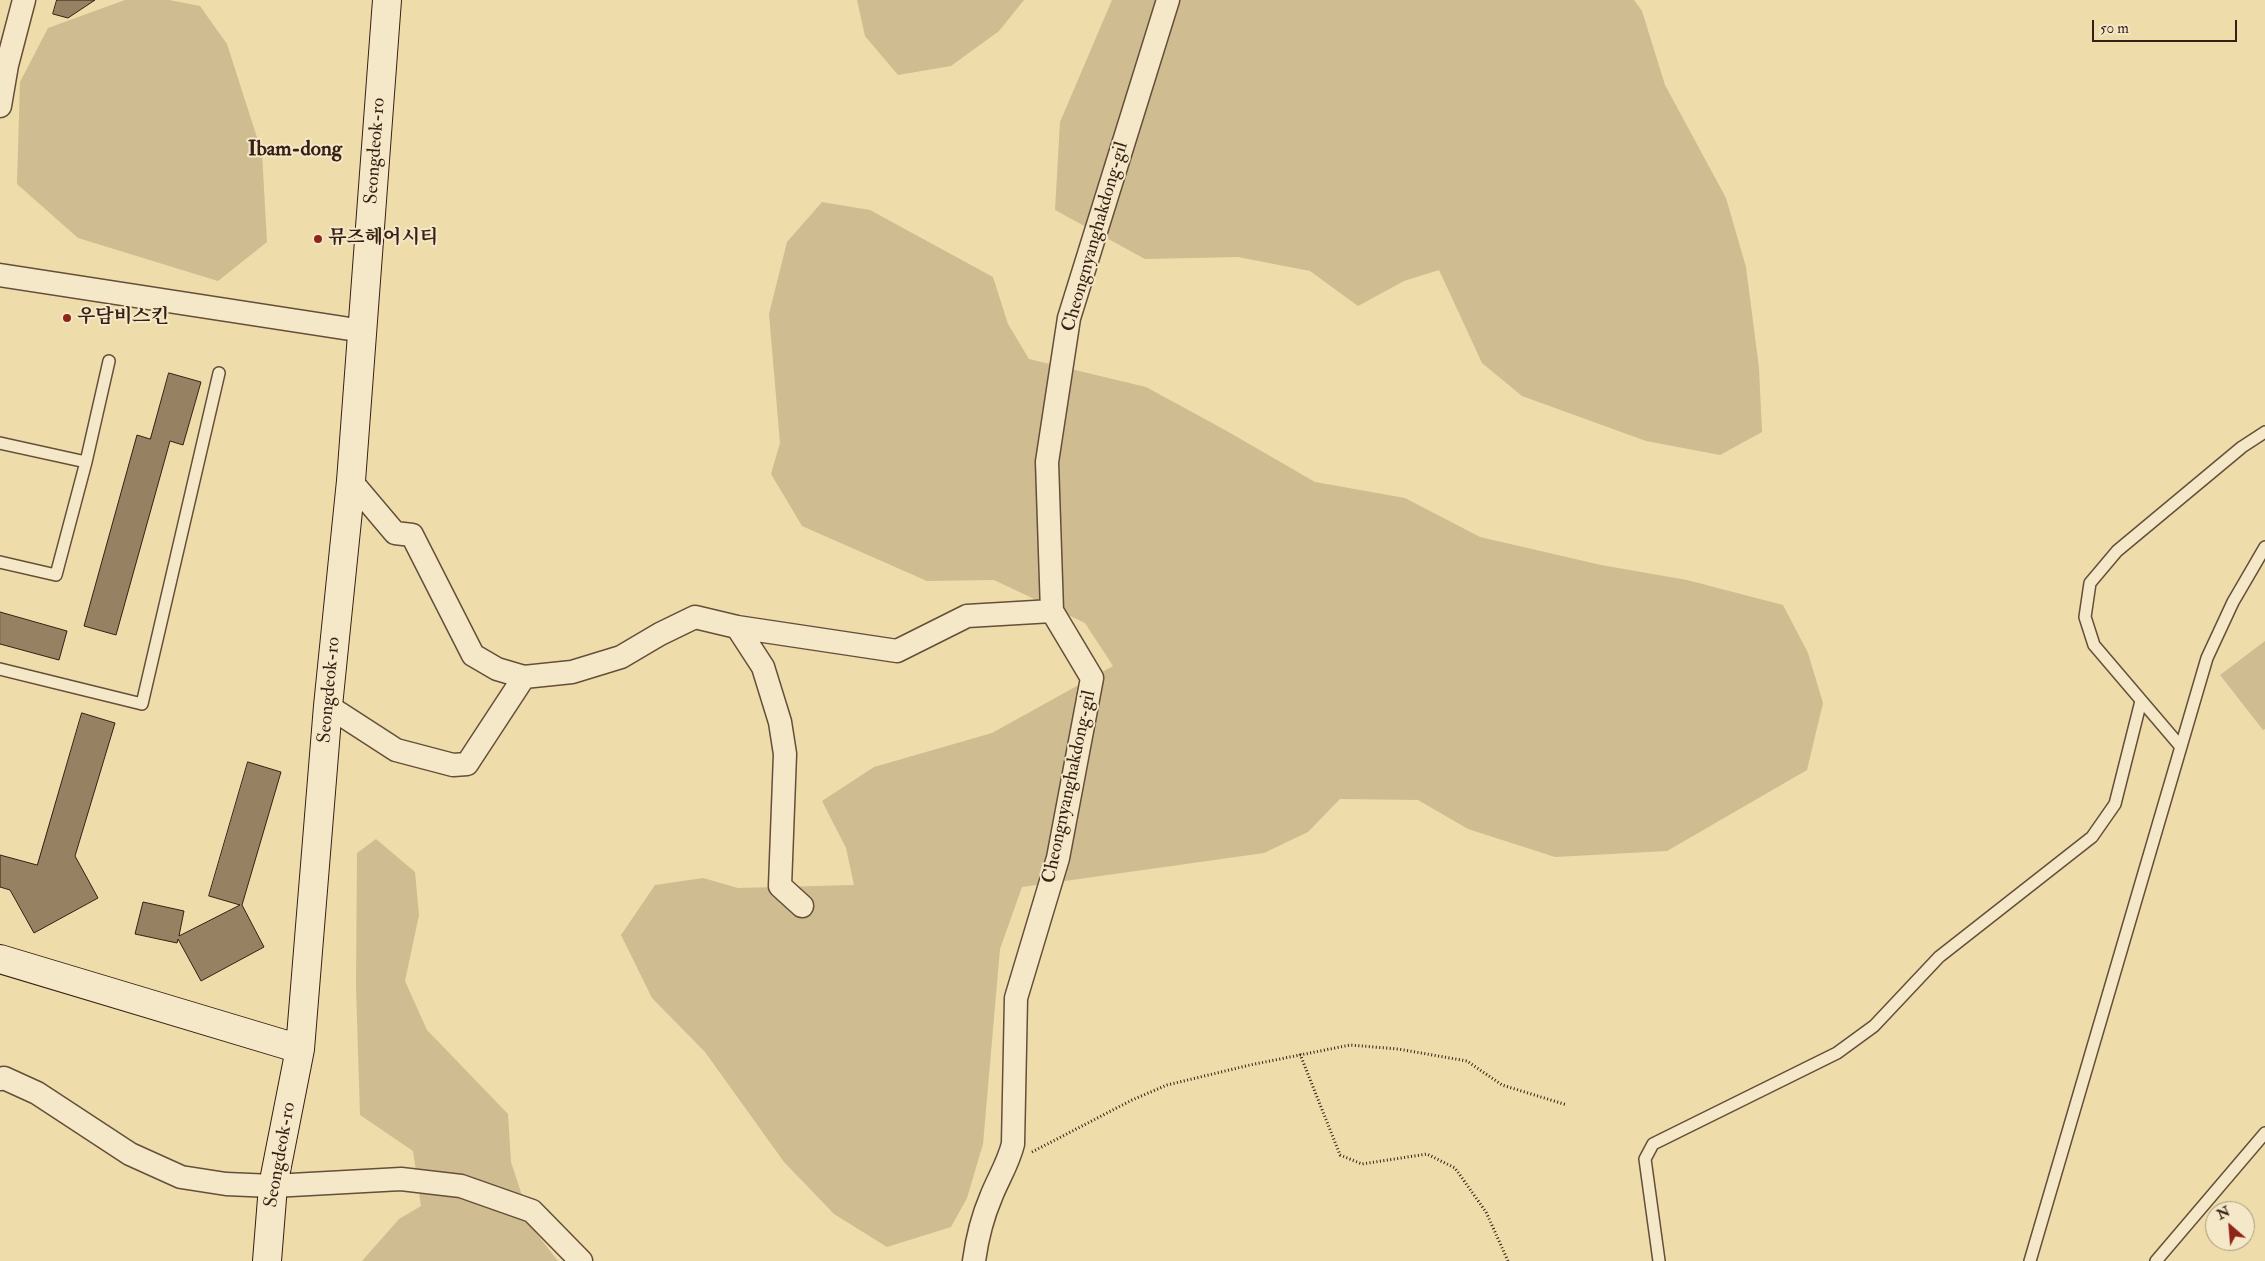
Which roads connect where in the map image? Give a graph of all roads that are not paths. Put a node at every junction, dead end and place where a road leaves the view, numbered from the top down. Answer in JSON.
{"nodes":[{"id":1,"x":24,"y":0,"type":"edge"},
{"id":2,"x":387,"y":0,"type":"edge"},
{"id":3,"x":1168,"y":0,"type":"edge"},
{"id":4,"x":3,"y":62,"type":"edge"},
{"id":5,"x":0,"y":106,"type":"edge"},
{"id":6,"x":0,"y":275,"type":"edge"},
{"id":7,"x":363,"y":331,"type":"junction"},
{"id":8,"x":109,"y":361,"type":"dead end"},
{"id":9,"x":218,"y":373,"type":"dead end"},
{"id":10,"x":2265,"y":432,"type":"edge"},
{"id":11,"x":0,"y":443,"type":"edge"},
{"id":12,"x":86,"y":462,"type":"junction"},
{"id":13,"x":351,"y":482,"type":"junction"},
{"id":14,"x":2265,"y":546,"type":"edge"},
{"id":15,"x":0,"y":562,"type":"edge"},
{"id":16,"x":1052,"y":611,"type":"junction"},
{"id":17,"x":737,"y":627,"type":"junction"},
{"id":18,"x":0,"y":669,"type":"edge"},
{"id":19,"x":524,"y":677,"type":"junction"},
{"id":20,"x":2141,"y":701,"type":"junction"},
{"id":21,"x":328,"y":706,"type":"junction"},
{"id":22,"x":2181,"y":747,"type":"junction"},
{"id":23,"x":802,"y":906,"type":"dead end"},
{"id":24,"x":0,"y":959,"type":"edge"},
{"id":25,"x":300,"y":1049,"type":"junction"},
{"id":26,"x":0,"y":1079,"type":"edge"},
{"id":27,"x":2265,"y":1134,"type":"edge"},
{"id":28,"x":273,"y":1186,"type":"junction"},
{"id":29,"x":267,"y":1261,"type":"edge"},
{"id":30,"x":581,"y":1261,"type":"edge"},
{"id":31,"x":974,"y":1261,"type":"edge"},
{"id":32,"x":1659,"y":1261,"type":"edge"},
{"id":33,"x":2030,"y":1261,"type":"edge"},
{"id":34,"x":2156,"y":1261,"type":"edge"}],
"edges":[{"from":1,"to":4,"type":"street"},
{"from":2,"to":7,"type":"street","name":"Seongdeok-ro"},
{"from":3,"to":16,"type":"street","name":"Cheongnyanghakdong-gil"},
{"from":4,"to":5,"type":"street"},
{"from":6,"to":7,"type":"street"},
{"from":7,"to":13,"type":"street","name":"Seongdeok-ro"},
{"from":8,"to":12,"type":"lane"},
{"from":9,"to":18,"type":"lane"},
{"from":10,"to":20,"type":"lane"},
{"from":11,"to":12,"type":"lane"},
{"from":12,"to":15,"type":"lane"},
{"from":13,"to":19,"type":"street"},
{"from":13,"to":21,"type":"street","name":"Seongdeok-ro"},
{"from":14,"to":22,"type":"lane"},
{"from":16,"to":17,"type":"street"},
{"from":16,"to":31,"type":"street","name":"Cheongnyanghakdong-gil"},
{"from":17,"to":19,"type":"street"},
{"from":17,"to":23,"type":"street"},
{"from":19,"to":21,"type":"street"},
{"from":20,"to":22,"type":"lane"},
{"from":20,"to":32,"type":"lane"},
{"from":21,"to":25,"type":"street","name":"Seongdeok-ro"},
{"from":22,"to":33,"type":"lane"},
{"from":24,"to":25,"type":"street"},
{"from":25,"to":28,"type":"street","name":"Seongdeok-ro"},
{"from":26,"to":28,"type":"street"},
{"from":27,"to":34,"type":"lane"},
{"from":28,"to":29,"type":"street","name":"Seongdeok-ro"},
{"from":28,"to":30,"type":"street"}]}
